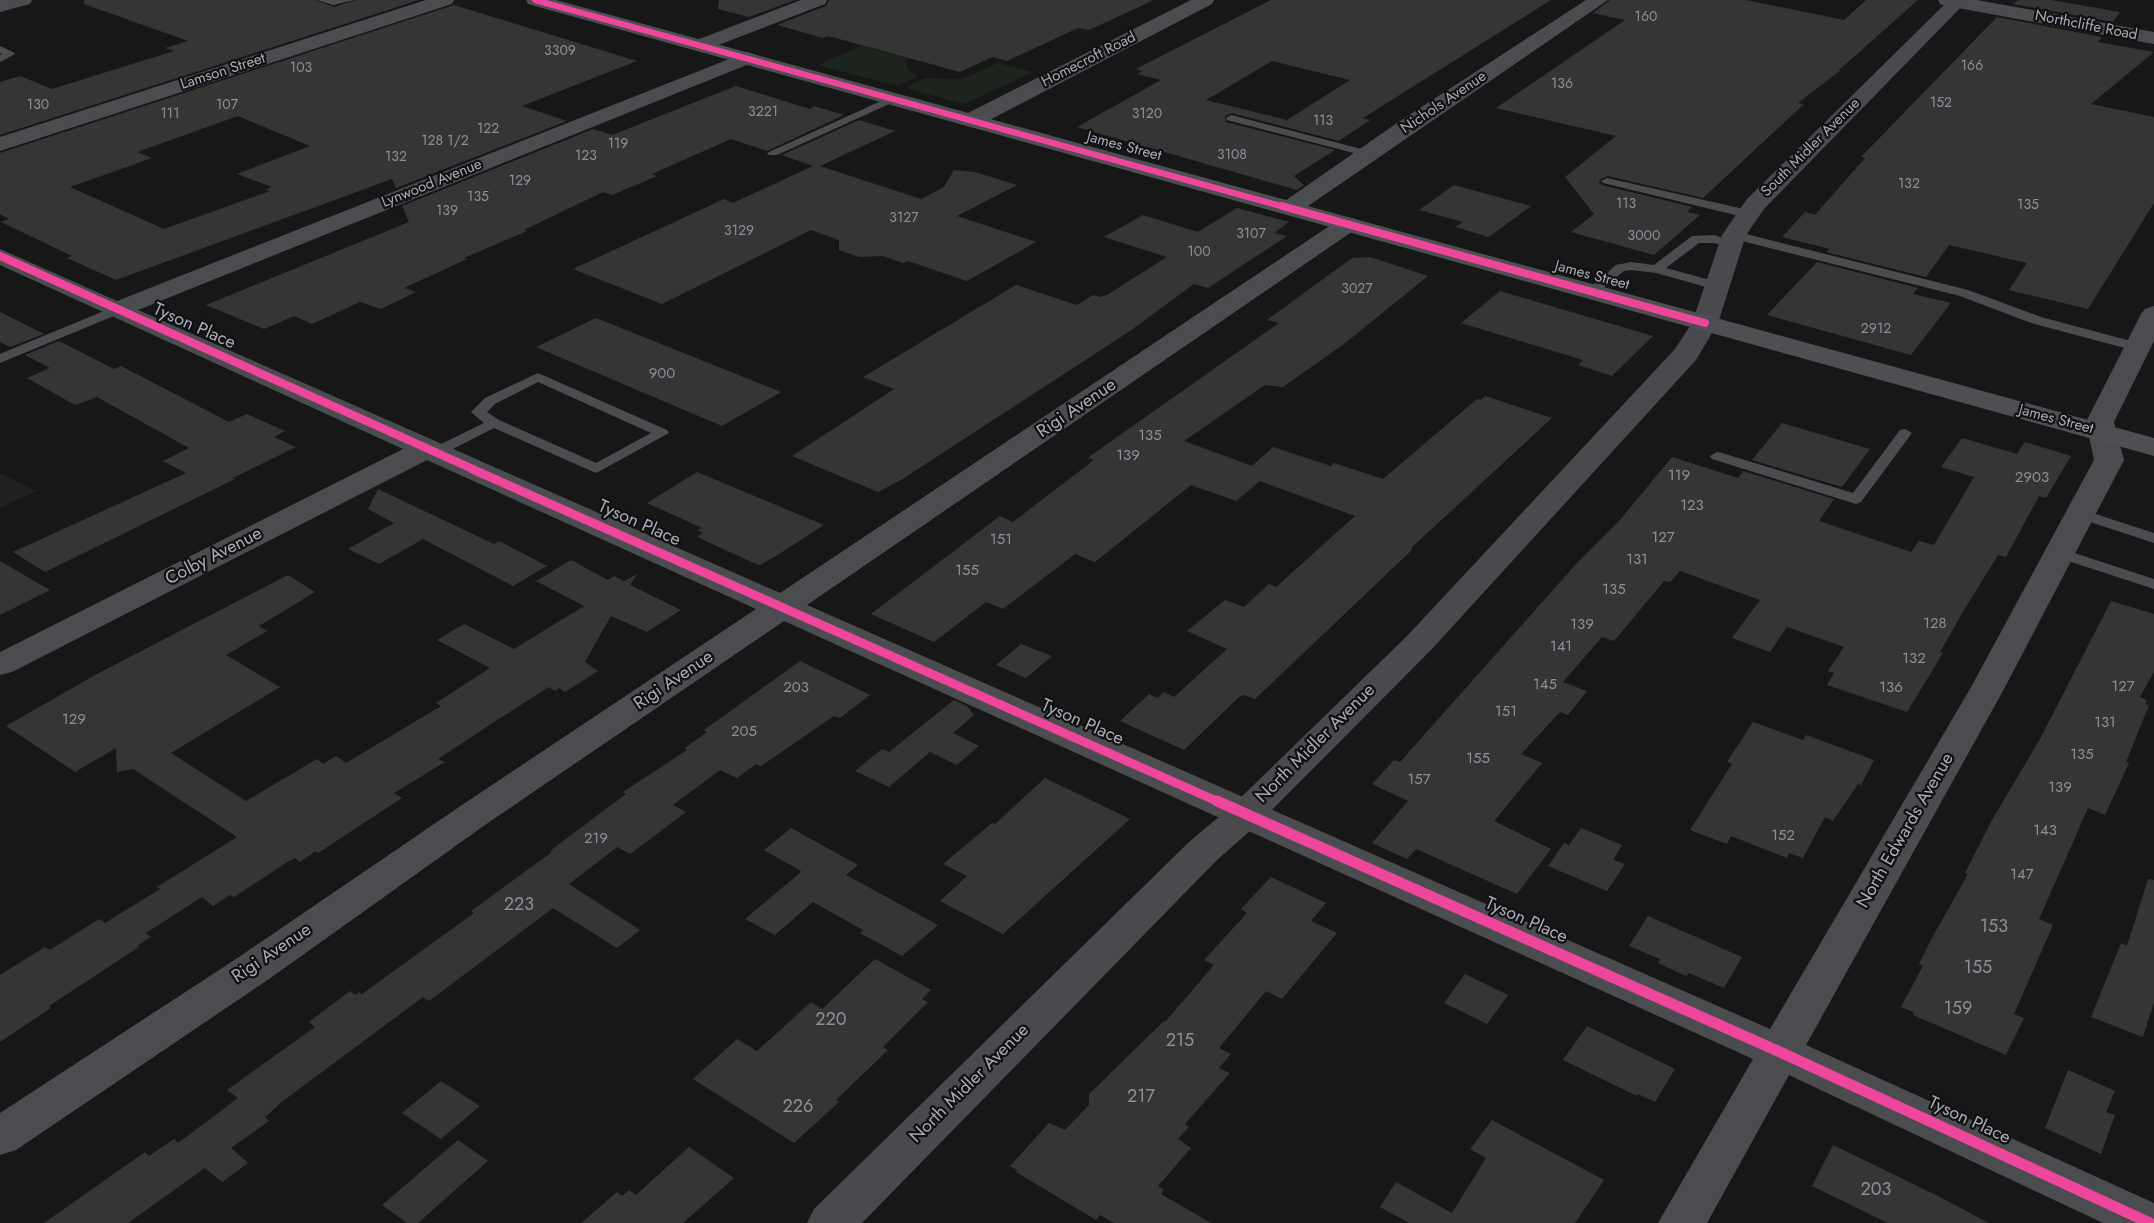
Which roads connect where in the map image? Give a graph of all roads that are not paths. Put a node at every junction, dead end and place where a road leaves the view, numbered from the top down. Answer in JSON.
{"nodes":[{"id":1,"x":22,"y":0,"type":"edge"},
{"id":2,"x":322,"y":0,"type":"edge"},
{"id":3,"x":349,"y":0,"type":"edge"},
{"id":4,"x":445,"y":0,"type":"edge"},
{"id":5,"x":535,"y":0,"type":"edge"},
{"id":6,"x":818,"y":0,"type":"edge"},
{"id":7,"x":1205,"y":0,"type":"edge"},
{"id":8,"x":1599,"y":0,"type":"edge"},
{"id":9,"x":1954,"y":1,"type":"edge"},
{"id":10,"x":0,"y":6,"type":"edge"},
{"id":11,"x":2154,"y":38,"type":"edge"},
{"id":12,"x":701,"y":45,"type":"junction"},
{"id":13,"x":0,"y":49,"type":"edge"},
{"id":14,"x":747,"y":58,"type":"junction"},
{"id":15,"x":0,"y":59,"type":"edge"},
{"id":16,"x":894,"y":98,"type":"junction"},
{"id":17,"x":1231,"y":118,"type":"dead end"},
{"id":18,"x":972,"y":120,"type":"junction"},
{"id":19,"x":0,"y":144,"type":"edge"},
{"id":20,"x":772,"y":153,"type":"dead end"},
{"id":21,"x":1369,"y":154,"type":"junction"},
{"id":22,"x":1607,"y":181,"type":"dead end"},
{"id":23,"x":1290,"y":208,"type":"junction"},
{"id":24,"x":1748,"y":214,"type":"junction"},
{"id":25,"x":1348,"y":224,"type":"junction"},
{"id":26,"x":1733,"y":239,"type":"junction"},
{"id":27,"x":0,"y":256,"type":"edge"},
{"id":28,"x":1657,"y":269,"type":"junction"},
{"id":29,"x":1717,"y":286,"type":"junction"},
{"id":30,"x":1592,"y":291,"type":"junction"},
{"id":31,"x":116,"y":310,"type":"junction"},
{"id":32,"x":2154,"y":314,"type":"edge"},
{"id":33,"x":1705,"y":323,"type":"junction"},
{"id":34,"x":2138,"y":347,"type":"junction"},
{"id":35,"x":0,"y":359,"type":"edge"},
{"id":36,"x":494,"y":423,"type":"junction"},
{"id":37,"x":2101,"y":432,"type":"junction"},
{"id":38,"x":1905,"y":433,"type":"dead end"},
{"id":39,"x":2154,"y":447,"type":"edge"},
{"id":40,"x":432,"y":450,"type":"junction"},
{"id":41,"x":1718,"y":456,"type":"dead end"},
{"id":42,"x":2080,"y":514,"type":"junction"},
{"id":43,"x":2154,"y":538,"type":"edge"},
{"id":44,"x":2059,"y":553,"type":"junction"},
{"id":45,"x":2154,"y":584,"type":"edge"},
{"id":46,"x":784,"y":607,"type":"junction"},
{"id":47,"x":0,"y":665,"type":"edge"},
{"id":48,"x":1246,"y":814,"type":"junction"},
{"id":49,"x":1780,"y":1052,"type":"junction"},
{"id":50,"x":0,"y":1137,"type":"edge"},
{"id":51,"x":831,"y":1223,"type":"edge"},
{"id":52,"x":1682,"y":1223,"type":"edge"},
{"id":53,"x":2150,"y":1223,"type":"edge"}],
"edges":[{"from":1,"to":10,"type":"street"},
{"from":2,"to":3,"type":"lane"},
{"from":4,"to":19,"type":"street","name":"Lamson Street"},
{"from":5,"to":12,"type":"main road","name":"James Street"},
{"from":6,"to":12,"type":"street"},
{"from":7,"to":18,"type":"street","name":"Homecroft Road"},
{"from":8,"to":21,"type":"street","name":"Nichols Avenue"},
{"from":9,"to":11,"type":"street","name":"Northcliffe Road"},
{"from":9,"to":24,"type":"main road","name":"South Midler Avenue"},
{"from":12,"to":14,"type":"main road","name":"James Street"},
{"from":13,"to":15,"type":"lane"},
{"from":14,"to":16,"type":"main road","name":"James Street"},
{"from":14,"to":31,"type":"street","name":"Lynwood Avenue"},
{"from":16,"to":18,"type":"main road","name":"James Street"},
{"from":16,"to":20,"type":"lane"},
{"from":17,"to":21,"type":"lane"},
{"from":18,"to":23,"type":"main road","name":"James Street"},
{"from":21,"to":23,"type":"street","name":"Nichols Avenue"},
{"from":22,"to":24,"type":"lane"},
{"from":23,"to":25,"type":"main road","name":"James Street"},
{"from":24,"to":26,"type":"main road","name":"South Midler Avenue"},
{"from":25,"to":30,"type":"main road","name":"James Street"},
{"from":25,"to":46,"type":"street","name":"Rigi Avenue"},
{"from":26,"to":28,"type":"lane"},
{"from":26,"to":29,"type":"main road","name":"South Midler Avenue"},
{"from":26,"to":34,"type":"lane"},
{"from":27,"to":31,"type":"street","name":"Tyson Place"},
{"from":28,"to":29,"type":"lane"},
{"from":28,"to":30,"type":"lane"},
{"from":29,"to":33,"type":"main road","name":"South Midler Avenue"},
{"from":30,"to":33,"type":"main road","name":"James Street"},
{"from":31,"to":35,"type":"lane"},
{"from":31,"to":40,"type":"street","name":"Tyson Place"},
{"from":32,"to":34,"type":"street"},
{"from":33,"to":37,"type":"main road","name":"James Street"},
{"from":33,"to":48,"type":"main road","name":"North Midler Avenue"},
{"from":34,"to":37,"type":"street"},
{"from":36,"to":36,"type":"lane"},
{"from":36,"to":40,"type":"lane"},
{"from":37,"to":39,"type":"main road","name":"James Street"},
{"from":37,"to":42,"type":"street","name":"North Edwards Avenue"},
{"from":38,"to":41,"type":"lane"},
{"from":40,"to":46,"type":"street","name":"Tyson Place"},
{"from":40,"to":47,"type":"street","name":"Colby Avenue"},
{"from":42,"to":43,"type":"lane"},
{"from":42,"to":44,"type":"street","name":"North Edwards Avenue"},
{"from":44,"to":45,"type":"lane"},
{"from":44,"to":49,"type":"street","name":"North Edwards Avenue"},
{"from":46,"to":48,"type":"street","name":"Tyson Place"},
{"from":46,"to":50,"type":"street","name":"Rigi Avenue"},
{"from":48,"to":49,"type":"street","name":"Tyson Place"},
{"from":48,"to":51,"type":"main road","name":"North Midler Avenue"},
{"from":49,"to":52,"type":"street","name":"North Edwards Avenue"},
{"from":49,"to":53,"type":"street","name":"Tyson Place"}]}
